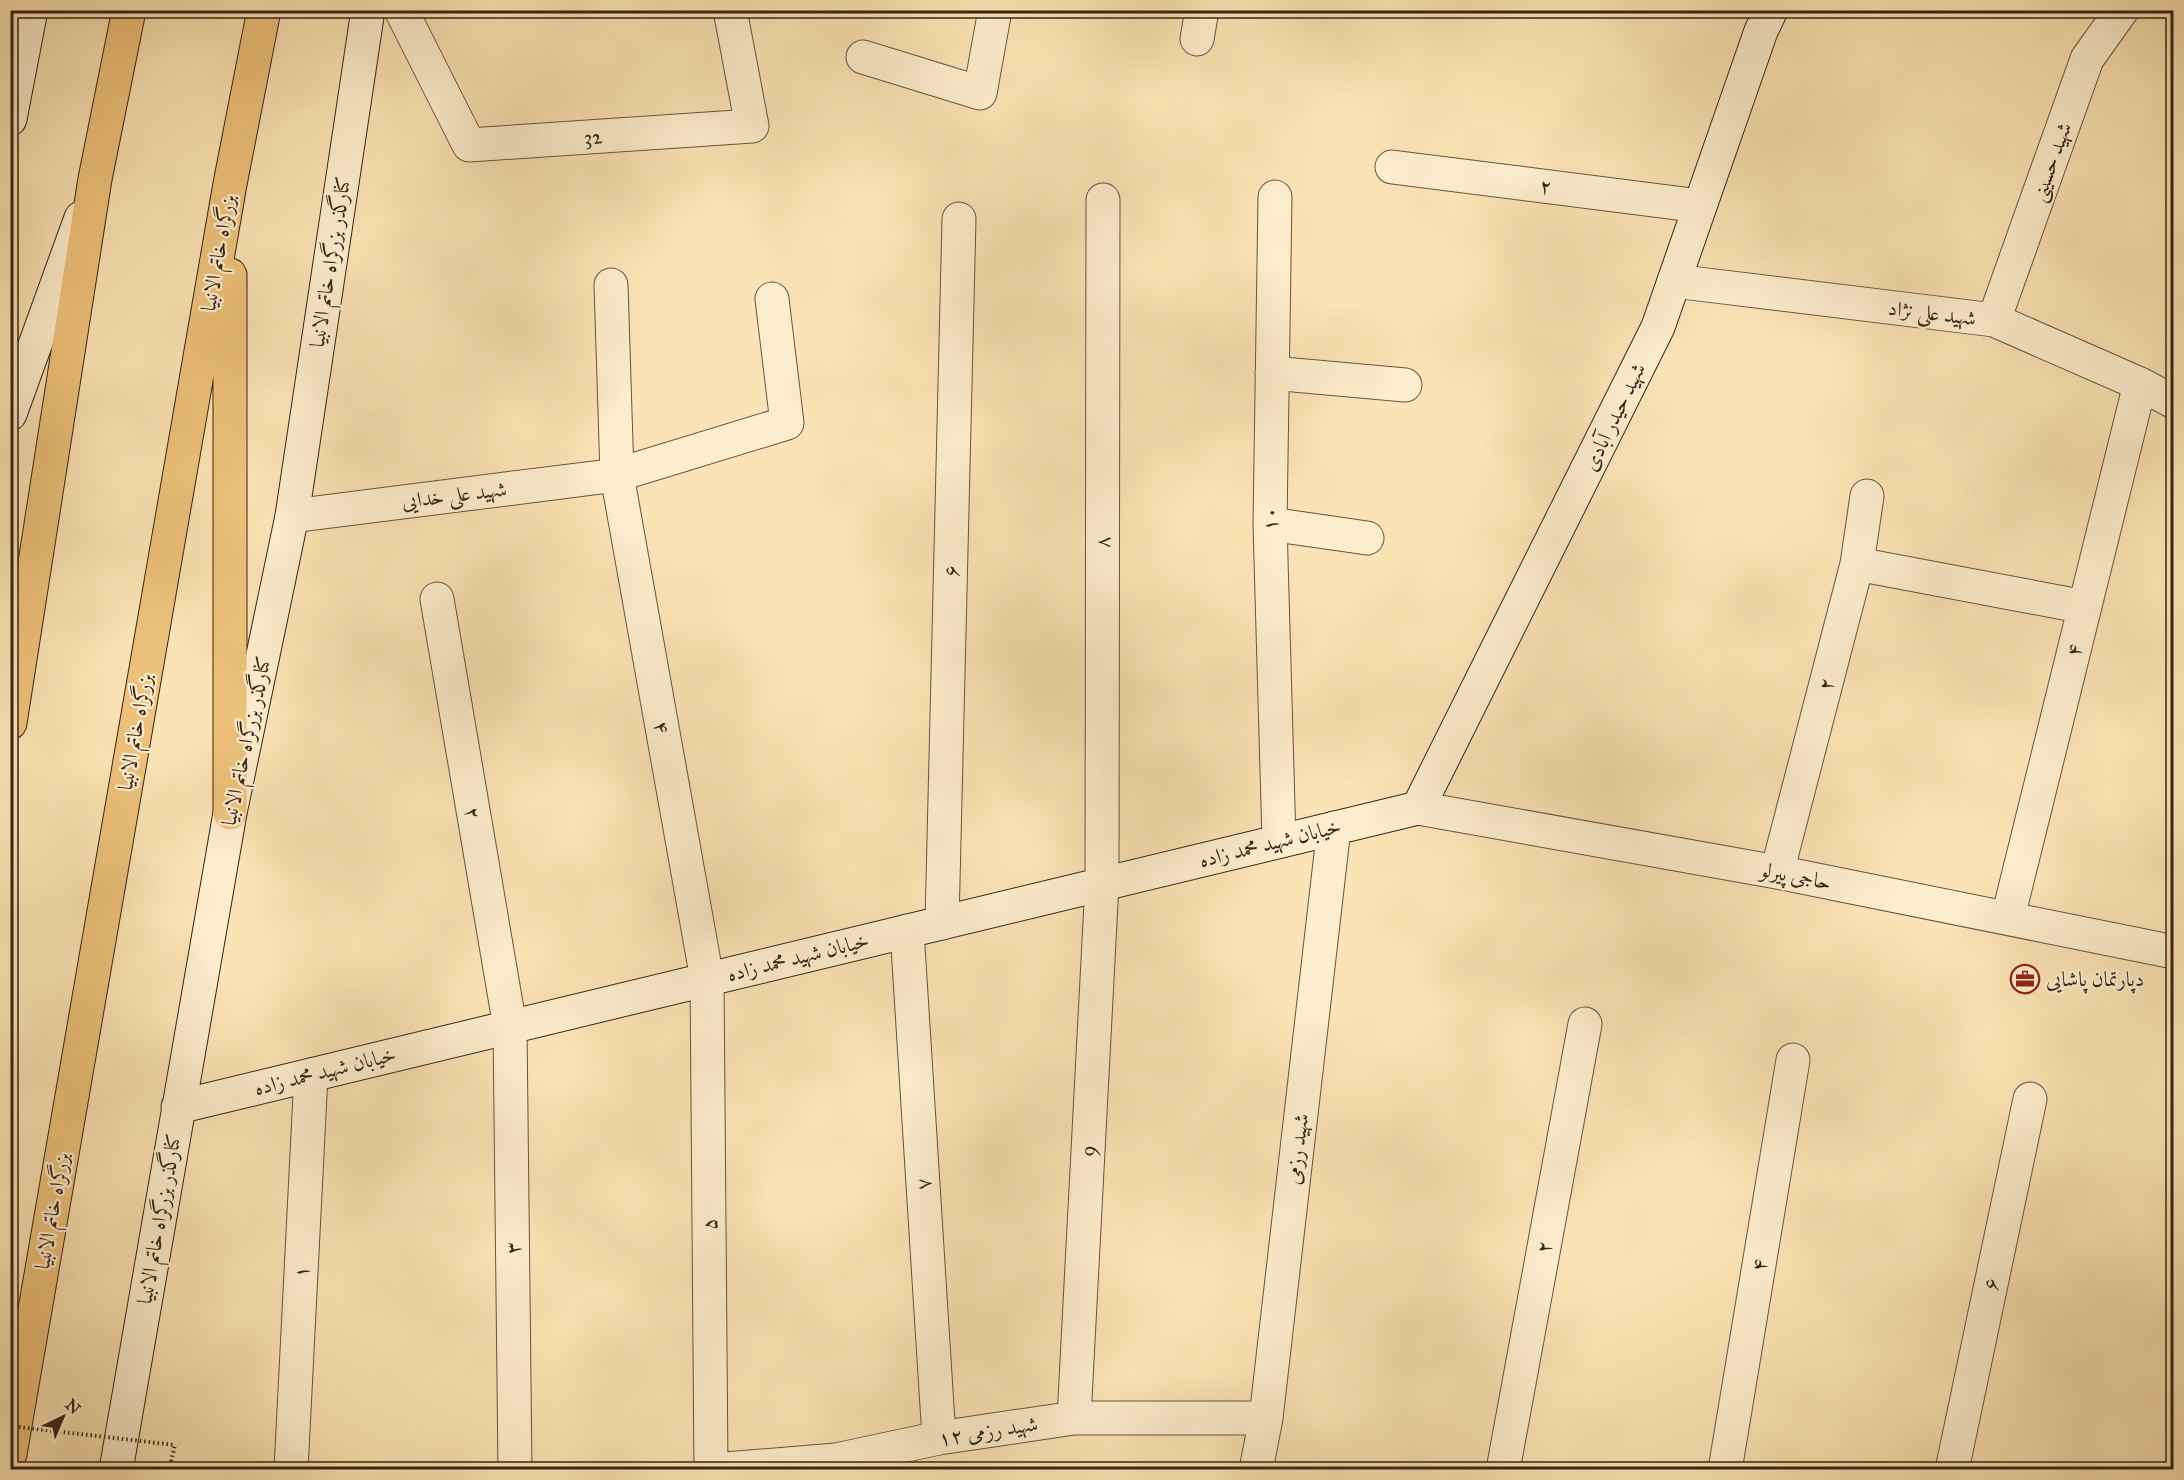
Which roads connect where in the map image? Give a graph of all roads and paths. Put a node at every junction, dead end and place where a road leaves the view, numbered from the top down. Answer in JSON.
{"nodes":[{"id":1,"x":31,"y":10,"type":"edge"},
{"id":2,"x":129,"y":10,"type":"edge"},
{"id":3,"x":264,"y":10,"type":"edge"},
{"id":4,"x":368,"y":10,"type":"edge"},
{"id":5,"x":401,"y":10,"type":"edge"},
{"id":6,"x":730,"y":10,"type":"edge"},
{"id":7,"x":995,"y":10,"type":"edge"},
{"id":8,"x":1771,"y":10,"type":"edge"},
{"id":9,"x":2122,"y":10,"type":"edge"},
{"id":10,"x":863,"y":57,"type":"dead end"},
{"id":11,"x":11,"y":113,"type":"edge"},
{"id":12,"x":1392,"y":167,"type":"dead end"},
{"id":13,"x":95,"y":179,"type":"junction"},
{"id":14,"x":230,"y":184,"type":"junction"},
{"id":15,"x":1275,"y":197,"type":"dead end"},
{"id":16,"x":1102,"y":200,"type":"dead end"},
{"id":17,"x":1700,"y":206,"type":"junction"},
{"id":18,"x":959,"y":219,"type":"dead end"},
{"id":19,"x":1674,"y":281,"type":"junction"},
{"id":20,"x":611,"y":285,"type":"dead end"},
{"id":21,"x":771,"y":299,"type":"dead end"},
{"id":22,"x":1994,"y":320,"type":"junction"},
{"id":23,"x":1272,"y":373,"type":"junction"},
{"id":24,"x":2140,"y":384,"type":"junction"},
{"id":25,"x":1405,"y":385,"type":"dead end"},
{"id":26,"x":2174,"y":402,"type":"edge"},
{"id":27,"x":10,"y":414,"type":"edge"},
{"id":28,"x":617,"y":475,"type":"junction"},
{"id":29,"x":1867,"y":496,"type":"dead end"},
{"id":30,"x":292,"y":516,"type":"junction"},
{"id":31,"x":1270,"y":524,"type":"junction"},
{"id":32,"x":1367,"y":537,"type":"dead end"},
{"id":33,"x":1857,"y":564,"type":"junction"},
{"id":34,"x":437,"y":599,"type":"dead end"},
{"id":35,"x":2085,"y":607,"type":"junction"},
{"id":36,"x":10,"y":723,"type":"edge"},
{"id":37,"x":1418,"y":808,"type":"junction"},
{"id":38,"x":230,"y":813,"type":"junction"},
{"id":39,"x":1334,"y":828,"type":"junction"},
{"id":40,"x":1279,"y":841,"type":"junction"},
{"id":41,"x":1776,"y":872,"type":"junction"},
{"id":42,"x":1102,"y":884,"type":"junction"},
{"id":43,"x":2008,"y":917,"type":"junction"},
{"id":44,"x":942,"y":922,"type":"junction"},
{"id":45,"x":907,"y":931,"type":"junction"},
{"id":46,"x":2174,"y":952,"type":"edge"},
{"id":47,"x":707,"y":979,"type":"junction"},
{"id":48,"x":1585,"y":1024,"type":"dead end"},
{"id":49,"x":510,"y":1027,"type":"junction"},
{"id":50,"x":1793,"y":1060,"type":"dead end"},
{"id":51,"x":311,"y":1075,"type":"junction"},
{"id":52,"x":2030,"y":1099,"type":"dead end"},
{"id":53,"x":178,"y":1107,"type":"junction"},
{"id":54,"x":1074,"y":1418,"type":"junction"},
{"id":55,"x":1266,"y":1418,"type":"junction"},
{"id":56,"x":10,"y":1426,"type":"edge"},
{"id":57,"x":939,"y":1438,"type":"junction"},
{"id":58,"x":10,"y":1454,"type":"edge"},
{"id":59,"x":835,"y":1465,"type":"edge"},
{"id":60,"x":116,"y":1470,"type":"edge"},
{"id":61,"x":169,"y":1470,"type":"edge"},
{"id":62,"x":291,"y":1470,"type":"edge"},
{"id":63,"x":515,"y":1470,"type":"edge"},
{"id":64,"x":712,"y":1470,"type":"edge"},
{"id":65,"x":1256,"y":1470,"type":"edge"},
{"id":66,"x":1503,"y":1470,"type":"edge"},
{"id":67,"x":1725,"y":1470,"type":"edge"},
{"id":68,"x":1952,"y":1470,"type":"edge"}],
"edges":[{"from":1,"to":11,"type":"street"},
{"from":2,"to":13,"type":"highway"},
{"from":3,"to":14,"type":"highway","name":"بزرگراه خاتم الانبیا"},
{"from":4,"to":30,"type":"street","name":"کنارگذر بزرگراه خاتم الانبیا"},
{"from":5,"to":6,"type":"street","name":"32"},
{"from":7,"to":10,"type":"street"},
{"from":8,"to":17,"type":"street","name":"شهید حیدر آبادی"},
{"from":9,"to":22,"type":"street","name":"شهید حسینی"},
{"from":12,"to":17,"type":"street","name":"۲"},
{"from":13,"to":27,"type":"street"},
{"from":13,"to":36,"type":"highway"},
{"from":14,"to":38,"type":"highway"},
{"from":14,"to":58,"type":"highway","name":"بزرگراه خاتم الانبیا"},
{"from":15,"to":23,"type":"street","name":"۱۰"},
{"from":16,"to":42,"type":"street","name":"۸"},
{"from":17,"to":19,"type":"street","name":"شهید حیدر آبادی"},
{"from":18,"to":44,"type":"street","name":"۶"},
{"from":19,"to":22,"type":"street","name":"شهید علی نژاد"},
{"from":19,"to":37,"type":"street","name":"شهید حیدر آبادی"},
{"from":20,"to":28,"type":"street","name":"۴"},
{"from":21,"to":28,"type":"street","name":"شهید علی خدایی"},
{"from":22,"to":24,"type":"street","name":"شهید علی نژاد"},
{"from":23,"to":25,"type":"street"},
{"from":23,"to":31,"type":"street","name":"۱۰"},
{"from":24,"to":26,"type":"street","name":"شهید علی نژاد"},
{"from":24,"to":35,"type":"street","name":"۴"},
{"from":28,"to":30,"type":"street","name":"شهید علی خدایی"},
{"from":28,"to":47,"type":"street","name":"۴"},
{"from":29,"to":33,"type":"street","name":"۲"},
{"from":30,"to":38,"type":"street","name":"کنارگذر بزرگراه خاتم الانبیا"},
{"from":31,"to":32,"type":"street"},
{"from":31,"to":40,"type":"street","name":"۱۰"},
{"from":33,"to":35,"type":"street"},
{"from":33,"to":41,"type":"street","name":"۲"},
{"from":34,"to":49,"type":"street","name":"۲"},
{"from":35,"to":43,"type":"street","name":"۴"},
{"from":37,"to":39,"type":"street","name":"خیابان شهید محمد زاده"},
{"from":37,"to":41,"type":"street","name":"حاجی پیرلو"},
{"from":38,"to":53,"type":"street","name":"کنارگذر بزرگراه خاتم الانبیا"},
{"from":39,"to":40,"type":"street","name":"خیابان شهید محمد زاده"},
{"from":39,"to":55,"type":"street","name":"شهید رزمی"},
{"from":40,"to":42,"type":"street","name":"خیابان شهید محمد زاده"},
{"from":41,"to":43,"type":"street","name":"حاجی پیرلو"},
{"from":42,"to":44,"type":"street","name":"خیابان شهید محمد زاده"},
{"from":42,"to":54,"type":"street","name":"9"},
{"from":43,"to":46,"type":"street","name":"حاجی پیرلو"},
{"from":44,"to":45,"type":"street","name":"خیابان شهید محمد زاده"},
{"from":45,"to":47,"type":"street","name":"خیابان شهید محمد زاده"},
{"from":45,"to":57,"type":"street","name":"۷"},
{"from":47,"to":49,"type":"street","name":"خیابان شهید محمد زاده"},
{"from":47,"to":64,"type":"street","name":"۵"},
{"from":48,"to":66,"type":"street","name":"۲"},
{"from":49,"to":51,"type":"street","name":"خیابان شهید محمد زاده"},
{"from":49,"to":63,"type":"street","name":"۳"},
{"from":50,"to":67,"type":"street","name":"۴"},
{"from":51,"to":53,"type":"street","name":"خیابان شهید محمد زاده"},
{"from":51,"to":62,"type":"street","name":"۱"},
{"from":52,"to":68,"type":"street","name":"۶"},
{"from":53,"to":60,"type":"street","name":"کنارگذر بزرگراه خاتم الانبیا"},
{"from":54,"to":55,"type":"street","name":"شهید رزمی ۱۲"},
{"from":54,"to":57,"type":"street","name":"شهید رزمی ۱۲"},
{"from":55,"to":65,"type":"street","name":"شهید رزمی"},
{"from":56,"to":61,"type":"path","bridge":true},
{"from":57,"to":59,"type":"street","name":"شهید رزمی ۱۲"},
{"from":59,"to":64,"type":"street","name":"شهید رزمی ۱۲"}]}
